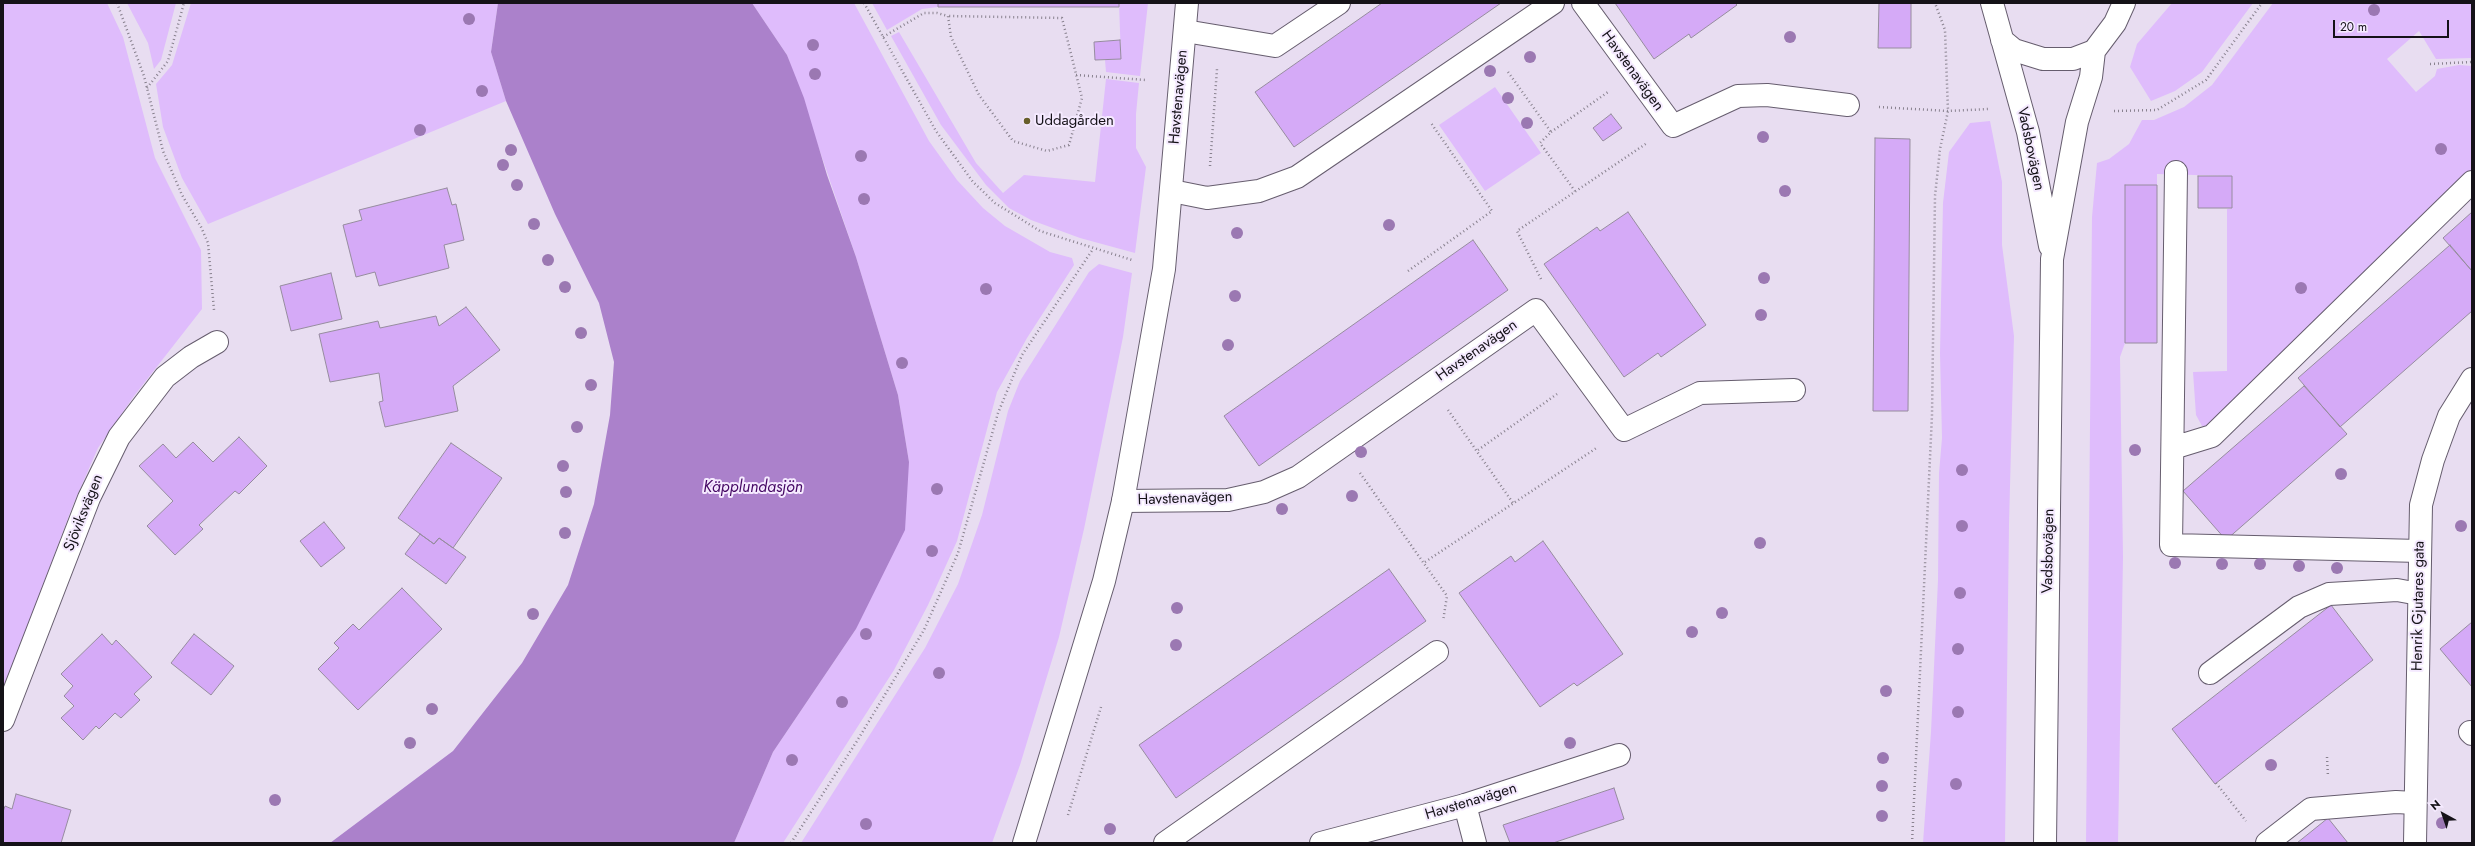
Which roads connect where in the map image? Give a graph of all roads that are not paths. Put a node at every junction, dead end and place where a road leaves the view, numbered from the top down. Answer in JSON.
{"nodes":[{"id":1,"x":1187,"y":3,"type":"edge"},
{"id":2,"x":1339,"y":3,"type":"edge"},
{"id":3,"x":1554,"y":3,"type":"edge"},
{"id":4,"x":1583,"y":3,"type":"edge"},
{"id":5,"x":1992,"y":3,"type":"edge"},
{"id":6,"x":2124,"y":3,"type":"edge"},
{"id":7,"x":1184,"y":31,"type":"junction"},
{"id":8,"x":2002,"y":40,"type":"junction"},
{"id":9,"x":2094,"y":52,"type":"junction"},
{"id":10,"x":1848,"y":105,"type":"dead end"},
{"id":11,"x":2176,"y":172,"type":"dead end"},
{"id":12,"x":2472,"y":182,"type":"edge"},
{"id":13,"x":1172,"y":191,"type":"junction"},
{"id":14,"x":2052,"y":259,"type":"junction"},
{"id":15,"x":217,"y":342,"type":"road end"},
{"id":16,"x":2472,"y":379,"type":"edge"},
{"id":17,"x":1794,"y":390,"type":"dead end"},
{"id":18,"x":2173,"y":448,"type":"junction"},
{"id":19,"x":1123,"y":501,"type":"junction"},
{"id":20,"x":2420,"y":551,"type":"junction"},
{"id":21,"x":2419,"y":594,"type":"junction"},
{"id":22,"x":1437,"y":652,"type":"road end"},
{"id":23,"x":2210,"y":673,"type":"dead end"},
{"id":24,"x":3,"y":720,"type":"edge"},
{"id":25,"x":1619,"y":755,"type":"dead end"},
{"id":26,"x":2415,"y":803,"type":"junction"},
{"id":27,"x":1465,"y":806,"type":"junction"},
{"id":28,"x":1024,"y":843,"type":"edge"},
{"id":29,"x":1165,"y":843,"type":"edge"},
{"id":30,"x":1321,"y":843,"type":"edge"},
{"id":31,"x":1475,"y":843,"type":"edge"},
{"id":32,"x":2045,"y":843,"type":"edge"},
{"id":33,"x":2267,"y":843,"type":"edge"},
{"id":34,"x":2415,"y":843,"type":"edge"}],
"edges":[{"from":1,"to":7,"type":"street","name":"Havstenavägen"},
{"from":2,"to":7,"type":"street"},
{"from":3,"to":13,"type":"street"},
{"from":4,"to":10,"type":"street","name":"Havstenavägen"},
{"from":5,"to":8,"type":"street","name":"Vadsbovägen"},
{"from":6,"to":9,"type":"street","name":"Vadsbovägen"},
{"from":7,"to":13,"type":"street","name":"Havstenavägen"},
{"from":8,"to":9,"type":"street"},
{"from":8,"to":14,"type":"street","name":"Vadsbovägen"},
{"from":9,"to":14,"type":"street","name":"Vadsbovägen"},
{"from":11,"to":18,"type":"street"},
{"from":12,"to":18,"type":"street"},
{"from":13,"to":19,"type":"street","name":"Havstenavägen"},
{"from":14,"to":32,"type":"street","name":"Vadsbovägen"},
{"from":15,"to":24,"type":"street","name":"Sjöviksvägen"},
{"from":16,"to":20,"type":"street","name":"Henrik Gjutares gata"},
{"from":17,"to":19,"type":"street","name":"Havstenavägen"},
{"from":18,"to":20,"type":"street"},
{"from":19,"to":28,"type":"street","name":"Havstenavägen"},
{"from":20,"to":21,"type":"street","name":"Henrik Gjutares gata"},
{"from":21,"to":23,"type":"street"},
{"from":21,"to":26,"type":"street","name":"Henrik Gjutares gata"},
{"from":22,"to":29,"type":"street"},
{"from":25,"to":27,"type":"street","name":"Havstenavägen"},
{"from":26,"to":33,"type":"street"},
{"from":26,"to":34,"type":"street","name":"Henrik Gjutares gata"},
{"from":27,"to":30,"type":"street","name":"Havstenavägen"},
{"from":27,"to":31,"type":"street"}]}
